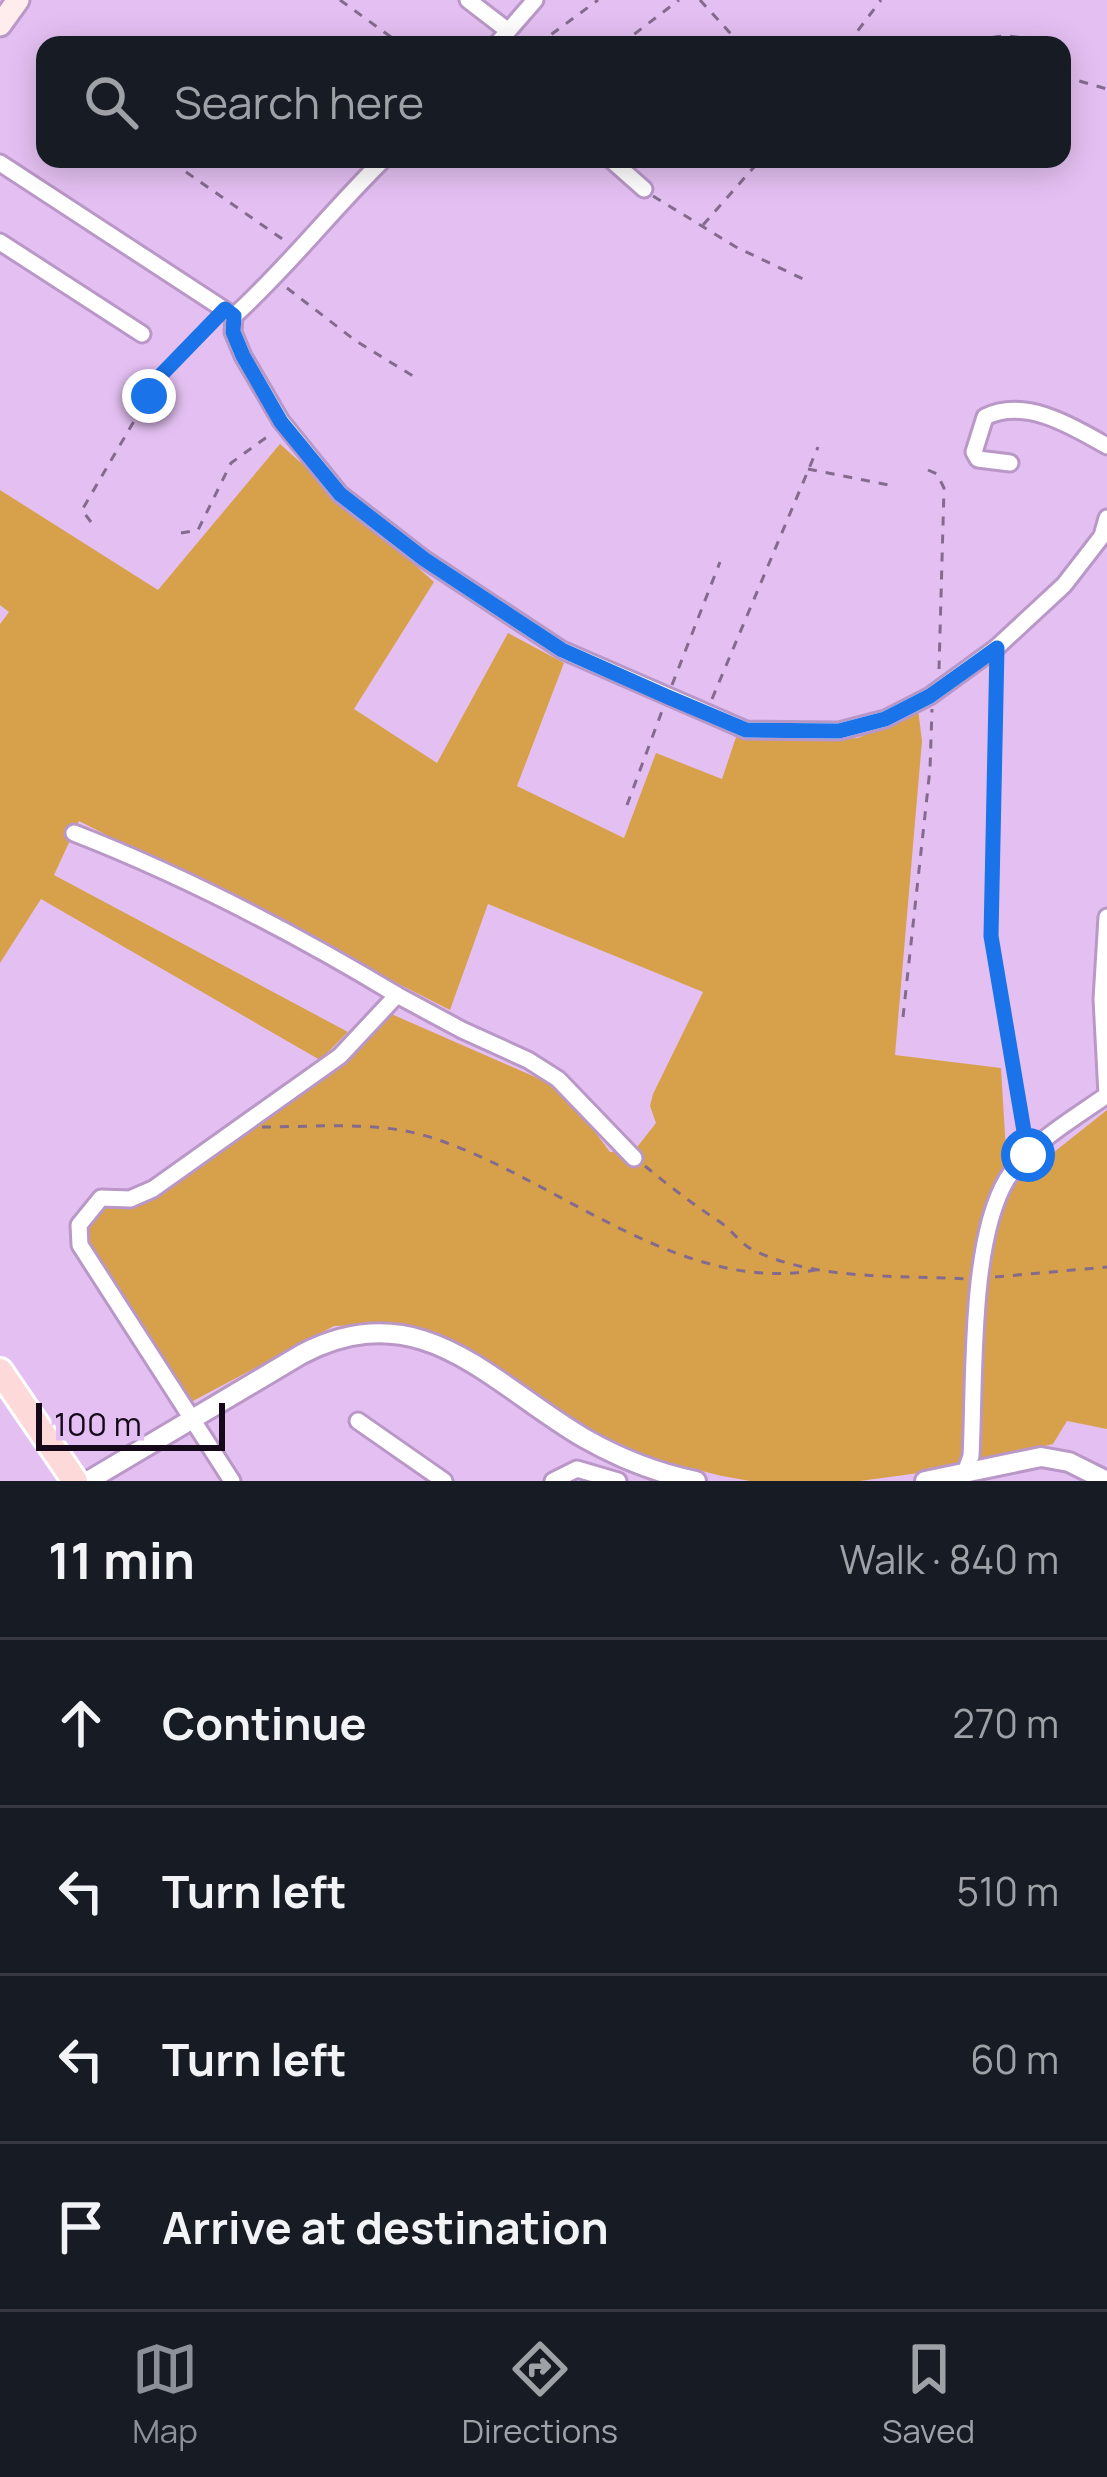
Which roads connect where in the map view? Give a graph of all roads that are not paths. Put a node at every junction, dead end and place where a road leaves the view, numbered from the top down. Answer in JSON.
{"nodes":[{"id":1,"x":18,"y":0,"type":"edge"},
{"id":2,"x":468,"y":0,"type":"edge"},
{"id":3,"x":535,"y":0,"type":"edge"},
{"id":4,"x":0,"y":26,"type":"edge"},
{"id":5,"x":507,"y":30,"type":"junction"},
{"id":6,"x":503,"y":36,"type":"edge"},
{"id":7,"x":0,"y":163,"type":"edge"},
{"id":8,"x":375,"y":168,"type":"edge"},
{"id":9,"x":620,"y":168,"type":"edge"},
{"id":10,"x":644,"y":189,"type":"road end"},
{"id":11,"x":0,"y":242,"type":"edge"},
{"id":12,"x":229,"y":312,"type":"junction"},
{"id":13,"x":142,"y":334,"type":"dead end"},
{"id":14,"x":1107,"y":446,"type":"edge"},
{"id":15,"x":1010,"y":464,"type":"dead end"},
{"id":16,"x":1107,"y":518,"type":"edge"},
{"id":17,"x":1105,"y":539,"type":"edge"},
{"id":18,"x":74,"y":832,"type":"dead end"},
{"id":19,"x":1107,"y":917,"type":"edge"},
{"id":20,"x":398,"y":995,"type":"junction"},
{"id":21,"x":634,"y":1158,"type":"road end"},
{"id":22,"x":0,"y":1371,"type":"edge"},
{"id":23,"x":190,"y":1418,"type":"junction"},
{"id":24,"x":358,"y":1421,"type":"dead end"},
{"id":25,"x":964,"y":1478,"type":"edge"},
{"id":26,"x":75,"y":1481,"type":"edge"},
{"id":27,"x":88,"y":1481,"type":"edge"},
{"id":28,"x":232,"y":1481,"type":"edge"},
{"id":29,"x":444,"y":1481,"type":"edge"},
{"id":30,"x":554,"y":1481,"type":"edge"},
{"id":31,"x":618,"y":1481,"type":"edge"},
{"id":32,"x":696,"y":1481,"type":"edge"},
{"id":33,"x":925,"y":1481,"type":"edge"},
{"id":34,"x":1107,"y":1481,"type":"edge"}],
"edges":[{"from":1,"to":4,"type":"main road"},
{"from":2,"to":5,"type":"street"},
{"from":3,"to":5,"type":"street"},
{"from":5,"to":6,"type":"street"},
{"from":7,"to":12,"type":"street"},
{"from":8,"to":12,"type":"street"},
{"from":9,"to":10,"type":"street"},
{"from":11,"to":13,"type":"street"},
{"from":12,"to":17,"type":"street"},
{"from":14,"to":15,"type":"street"},
{"from":16,"to":17,"type":"street"},
{"from":18,"to":20,"type":"street"},
{"from":19,"to":25,"type":"street"},
{"from":20,"to":21,"type":"street"},
{"from":20,"to":23,"type":"street"},
{"from":22,"to":26,"type":"main road"},
{"from":23,"to":27,"type":"street"},
{"from":23,"to":28,"type":"street"},
{"from":23,"to":32,"type":"street"},
{"from":24,"to":29,"type":"street"},
{"from":25,"to":33,"type":"street"},
{"from":25,"to":34,"type":"street"},
{"from":30,"to":31,"type":"street"}]}
